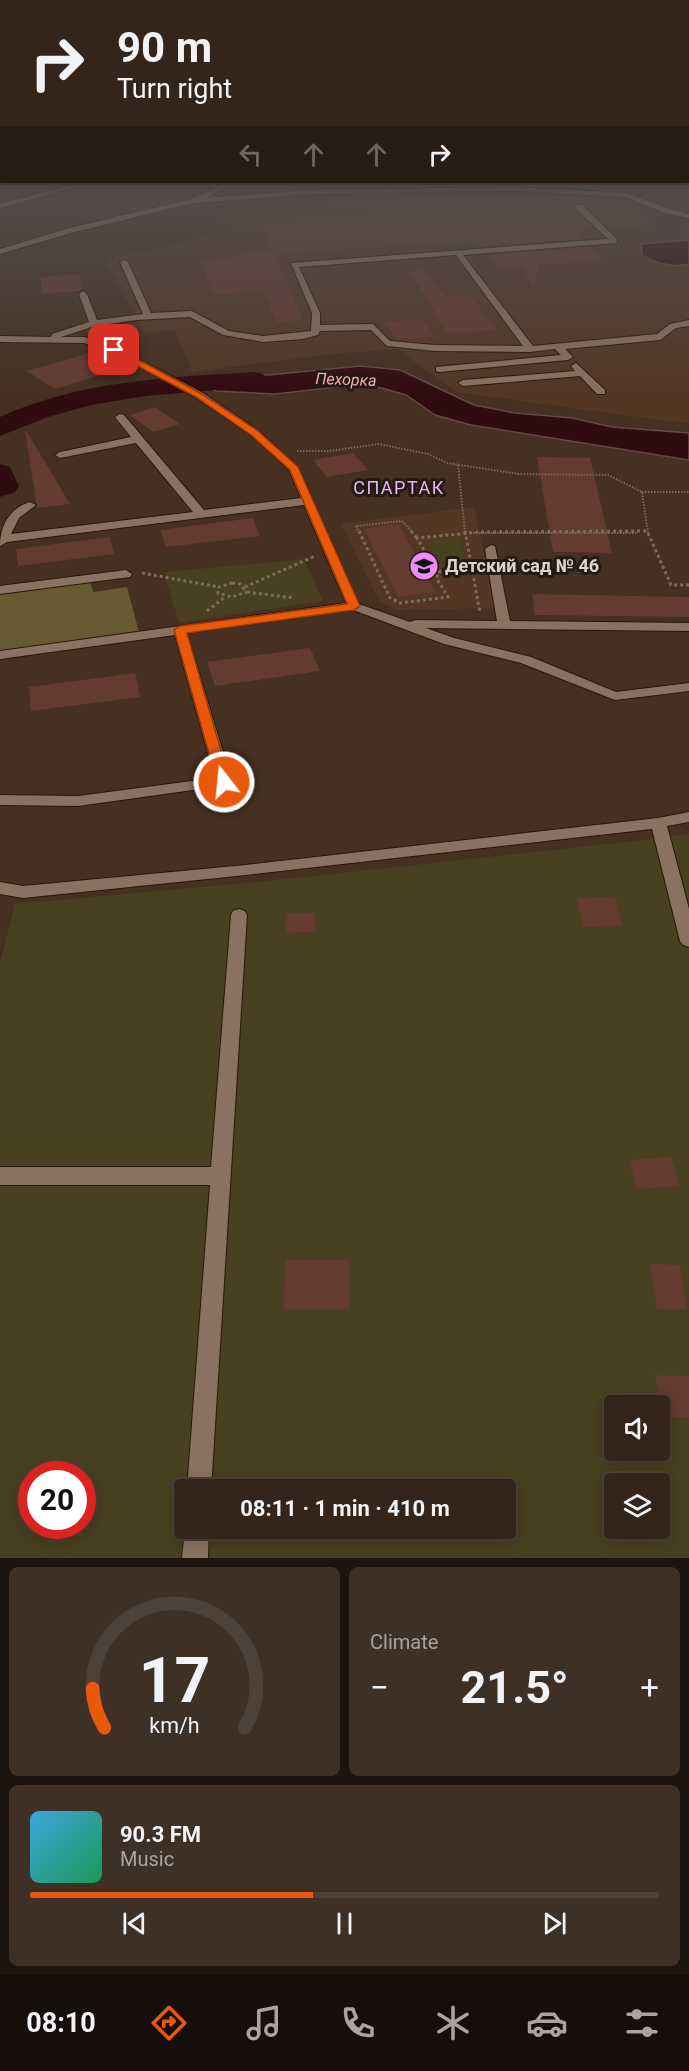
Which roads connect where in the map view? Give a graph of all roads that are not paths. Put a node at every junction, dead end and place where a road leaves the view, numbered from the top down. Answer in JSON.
{"nodes":[{"id":1,"x":17,"y":247,"type":"edge"},
{"id":2,"x":547,"y":247,"type":"edge"},
{"id":3,"x":0,"y":252,"type":"edge"},
{"id":4,"x":458,"y":253,"type":"junction"},
{"id":5,"x":124,"y":262,"type":"dead end"},
{"id":6,"x":83,"y":294,"type":"dead end"},
{"id":7,"x":148,"y":316,"type":"junction"},
{"id":8,"x":94,"y":323,"type":"junction"},
{"id":9,"x":689,"y":323,"type":"edge"},
{"id":10,"x":316,"y":328,"type":"junction"},
{"id":11,"x":0,"y":339,"type":"edge"},
{"id":12,"x":47,"y":339,"type":"junction"},
{"id":13,"x":558,"y":346,"type":"junction"},
{"id":14,"x":530,"y":349,"type":"junction"},
{"id":15,"x":568,"y":357,"type":"junction"},
{"id":16,"x":438,"y":369,"type":"dead end"},
{"id":17,"x":583,"y":373,"type":"junction"},
{"id":18,"x":463,"y":383,"type":"dead end"},
{"id":19,"x":601,"y":392,"type":"dead end"},
{"id":20,"x":120,"y":417,"type":"dead end"},
{"id":21,"x":139,"y":439,"type":"junction"},
{"id":22,"x":60,"y":455,"type":"dead end"},
{"id":23,"x":308,"y":501,"type":"junction"},
{"id":24,"x":30,"y":505,"type":"dead end"},
{"id":25,"x":202,"y":515,"type":"junction"},
{"id":26,"x":2,"y":540,"type":"edge"},
{"id":27,"x":490,"y":549,"type":"dead end"},
{"id":28,"x":126,"y":574,"type":"road end"},
{"id":29,"x":0,"y":590,"type":"edge"},
{"id":30,"x":354,"y":606,"type":"junction"},
{"id":31,"x":400,"y":624,"type":"junction"},
{"id":32,"x":504,"y":625,"type":"junction"},
{"id":33,"x":689,"y":627,"type":"edge"},
{"id":34,"x":180,"y":630,"type":"junction"},
{"id":35,"x":0,"y":654,"type":"edge"},
{"id":36,"x":689,"y":687,"type":"edge"},
{"id":37,"x":0,"y":800,"type":"edge"},
{"id":38,"x":689,"y":817,"type":"edge"},
{"id":39,"x":657,"y":823,"type":"junction"},
{"id":40,"x":0,"y":888,"type":"edge"},
{"id":41,"x":239,"y":915,"type":"dead end"},
{"id":42,"x":689,"y":941,"type":"edge"},
{"id":43,"x":0,"y":1176,"type":"edge"},
{"id":44,"x":219,"y":1176,"type":"junction"},
{"id":45,"x":200,"y":1479,"type":"edge"},
{"id":46,"x":196,"y":1539,"type":"edge"},
{"id":47,"x":195,"y":1558,"type":"edge"}],
"edges":[{"from":1,"to":3,"type":"street"},
{"from":2,"to":4,"type":"street"},
{"from":4,"to":10,"type":"street"},
{"from":4,"to":14,"type":"street"},
{"from":5,"to":7,"type":"street"},
{"from":6,"to":8,"type":"street"},
{"from":7,"to":8,"type":"street"},
{"from":7,"to":10,"type":"street"},
{"from":8,"to":12,"type":"street"},
{"from":9,"to":13,"type":"street"},
{"from":10,"to":14,"type":"street"},
{"from":11,"to":12,"type":"street"},
{"from":12,"to":23,"type":"street"},
{"from":13,"to":14,"type":"street"},
{"from":13,"to":15,"type":"street"},
{"from":15,"to":16,"type":"street"},
{"from":15,"to":17,"type":"street"},
{"from":17,"to":18,"type":"street"},
{"from":17,"to":19,"type":"street"},
{"from":20,"to":21,"type":"street"},
{"from":21,"to":22,"type":"street"},
{"from":21,"to":25,"type":"street"},
{"from":23,"to":25,"type":"street"},
{"from":23,"to":30,"type":"street"},
{"from":24,"to":26,"type":"street"},
{"from":25,"to":26,"type":"street"},
{"from":27,"to":32,"type":"street"},
{"from":28,"to":29,"type":"street"},
{"from":30,"to":31,"type":"street"},
{"from":30,"to":34,"type":"street"},
{"from":31,"to":32,"type":"street"},
{"from":31,"to":36,"type":"street"},
{"from":32,"to":33,"type":"street"},
{"from":34,"to":35,"type":"street"},
{"from":34,"to":37,"type":"street"},
{"from":38,"to":39,"type":"street"},
{"from":39,"to":40,"type":"street"},
{"from":39,"to":42,"type":"street"},
{"from":41,"to":44,"type":"street"},
{"from":43,"to":44,"type":"street"},
{"from":44,"to":45,"type":"street"},
{"from":46,"to":47,"type":"street"}]}
